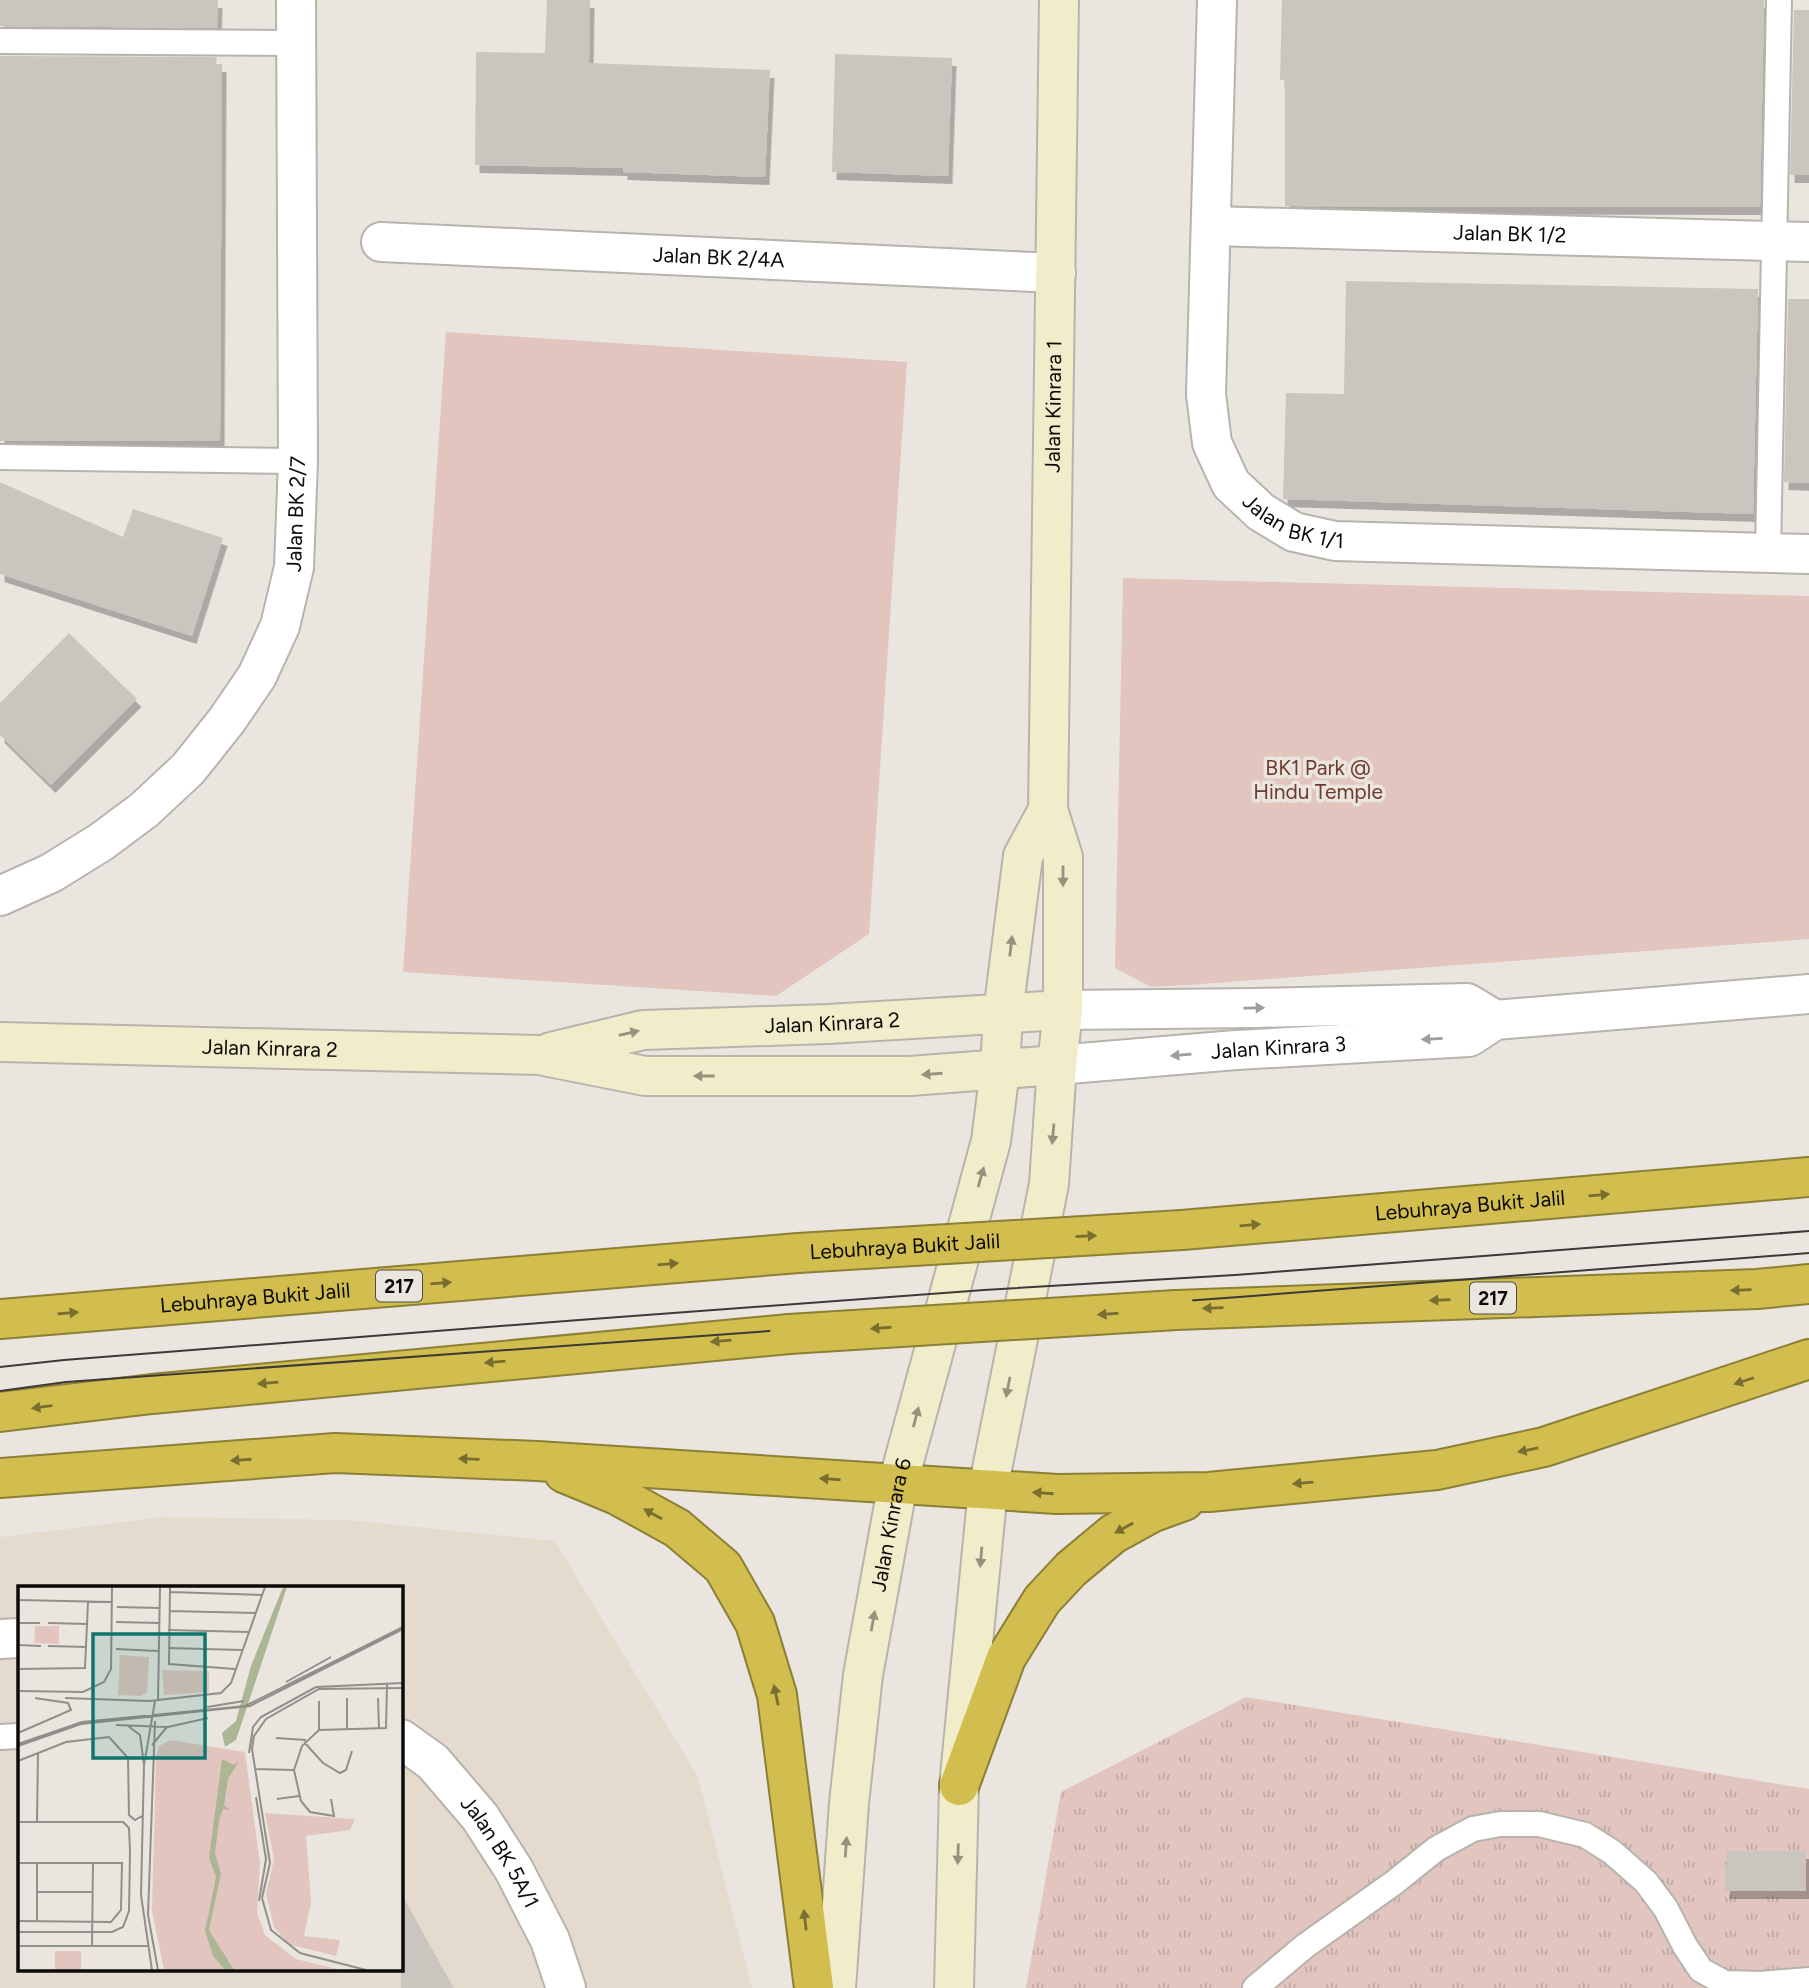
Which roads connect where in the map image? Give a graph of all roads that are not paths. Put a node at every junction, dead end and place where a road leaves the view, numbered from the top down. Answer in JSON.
{"nodes":[{"id":1,"x":296,"y":0,"type":"edge"},
{"id":2,"x":1059,"y":0,"type":"edge"},
{"id":3,"x":1217,"y":0,"type":"edge"},
{"id":4,"x":1779,"y":0,"type":"edge"},
{"id":5,"x":0,"y":41,"type":"edge"},
{"id":6,"x":295,"y":43,"type":"junction"},
{"id":7,"x":1211,"y":226,"type":"junction"},
{"id":8,"x":1792,"y":241,"type":"edge"},
{"id":9,"x":381,"y":242,"type":"dead end"},
{"id":10,"x":1056,"y":273,"type":"junction"},
{"id":11,"x":0,"y":457,"type":"edge"},
{"id":12,"x":298,"y":461,"type":"junction"},
{"id":13,"x":1769,"y":553,"type":"junction"},
{"id":14,"x":1809,"y":554,"type":"edge"},
{"id":15,"x":1048,"y":810,"type":"junction"},
{"id":16,"x":0,"y":896,"type":"edge"},
{"id":17,"x":1809,"y":995,"type":"edge"},
{"id":18,"x":1063,"y":1010,"type":"junction"},
{"id":19,"x":1003,"y":1013,"type":"junction"},
{"id":20,"x":1495,"y":1020,"type":"junction"},
{"id":21,"x":0,"y":1042,"type":"edge"},
{"id":22,"x":539,"y":1055,"type":"junction"},
{"id":23,"x":1057,"y":1065,"type":"junction"},
{"id":24,"x":1000,"y":1070,"type":"junction"},
{"id":25,"x":1809,"y":1177,"type":"edge"},
{"id":26,"x":1809,"y":1284,"type":"edge"},
{"id":27,"x":0,"y":1319,"type":"edge"},
{"id":28,"x":1809,"y":1359,"type":"edge"},
{"id":29,"x":0,"y":1412,"type":"edge"},
{"id":30,"x":537,"y":1461,"type":"junction"},
{"id":31,"x":0,"y":1478,"type":"edge"},
{"id":32,"x":898,"y":1483,"type":"junction"},
{"id":33,"x":988,"y":1489,"type":"junction"},
{"id":34,"x":1209,"y":1492,"type":"junction"},
{"id":35,"x":18,"y":1638,"type":"edge"},
{"id":36,"x":0,"y":1639,"type":"edge"},
{"id":37,"x":18,"y":1736,"type":"edge"},
{"id":38,"x":0,"y":1737,"type":"edge"},
{"id":39,"x":402,"y":1740,"type":"edge"},
{"id":40,"x":960,"y":1786,"type":"junction"},
{"id":41,"x":1809,"y":1980,"type":"edge"},
{"id":42,"x":566,"y":1988,"type":"edge"},
{"id":43,"x":814,"y":1988,"type":"edge"},
{"id":44,"x":836,"y":1988,"type":"edge"},
{"id":45,"x":954,"y":1988,"type":"edge"},
{"id":46,"x":1255,"y":1988,"type":"edge"}],
"edges":[{"from":1,"to":6,"type":"street","name":"Jalan BK 2/7"},
{"from":2,"to":10,"type":"street","name":"Jalan Kinrara 1"},
{"from":3,"to":7,"type":"street","name":"Jalan BK 1/1"},
{"from":4,"to":8,"type":"lane"},
{"from":5,"to":6,"type":"lane"},
{"from":6,"to":12,"type":"street","name":"Jalan BK 2/7"},
{"from":7,"to":8,"type":"street","name":"Jalan BK 1/2"},
{"from":7,"to":13,"type":"street","name":"Jalan BK 1/1"},
{"from":8,"to":13,"type":"lane"},
{"from":9,"to":10,"type":"street","name":"Jalan BK 2/4A"},
{"from":10,"to":15,"type":"street","name":"Jalan Kinrara 1"},
{"from":11,"to":12,"type":"lane"},
{"from":12,"to":16,"type":"street","name":"Jalan BK 2/7"},
{"from":13,"to":14,"type":"street","name":"Jalan BK 1/1"},
{"from":15,"to":18,"type":"street","name":"Jalan Kinrara 1","one_way":true},
{"from":19,"to":15,"type":"street","name":"Jalan Kinrara 1","one_way":true},
{"from":17,"to":20,"type":"street","name":"Jalan Kinrara 3"},
{"from":18,"to":19,"type":"street","name":"Jalan Kinrara 2"},
{"from":18,"to":20,"type":"street","name":"Jalan Kinrara 3","one_way":true},
{"from":18,"to":23,"type":"street","name":"Jalan Kinrara 1"},
{"from":22,"to":19,"type":"street","name":"Jalan Kinrara 2","one_way":true},
{"from":19,"to":24,"type":"street","name":"Jalan Kinrara 6"},
{"from":20,"to":23,"type":"street","name":"Jalan Kinrara 3","one_way":true},
{"from":21,"to":22,"type":"street","name":"Jalan Kinrara 2"},
{"from":24,"to":22,"type":"street","name":"Jalan Kinrara 2","one_way":true},
{"from":23,"to":24,"type":"street","name":"Jalan Kinrara 2"},
{"from":23,"to":33,"type":"street","one_way":true},
{"from":32,"to":24,"type":"street","name":"Jalan Kinrara 6","one_way":true},
{"from":27,"to":25,"type":"highway","name":"Lebuhraya Bukit Jalil","number":"217","one_way":true,"bridge":true},
{"from":26,"to":29,"type":"highway","number":"217","one_way":true,"bridge":true},
{"from":28,"to":34,"type":"highway","one_way":true},
{"from":30,"to":31,"type":"highway","one_way":true},
{"from":32,"to":30,"type":"highway","one_way":true},
{"from":43,"to":30,"type":"highway","one_way":true},
{"from":32,"to":33,"type":"highway"},
{"from":44,"to":32,"type":"street","name":"Jalan Kinrara 6","one_way":true},
{"from":34,"to":33,"type":"highway","one_way":true},
{"from":33,"to":40,"type":"street","one_way":true},
{"from":34,"to":40,"type":"highway","one_way":true},
{"from":35,"to":36,"type":"street"},
{"from":37,"to":38,"type":"lane"},
{"from":39,"to":42,"type":"street","name":"Jalan BK 5A/1"},
{"from":40,"to":45,"type":"street","one_way":true},
{"from":41,"to":46,"type":"lane"}]}
